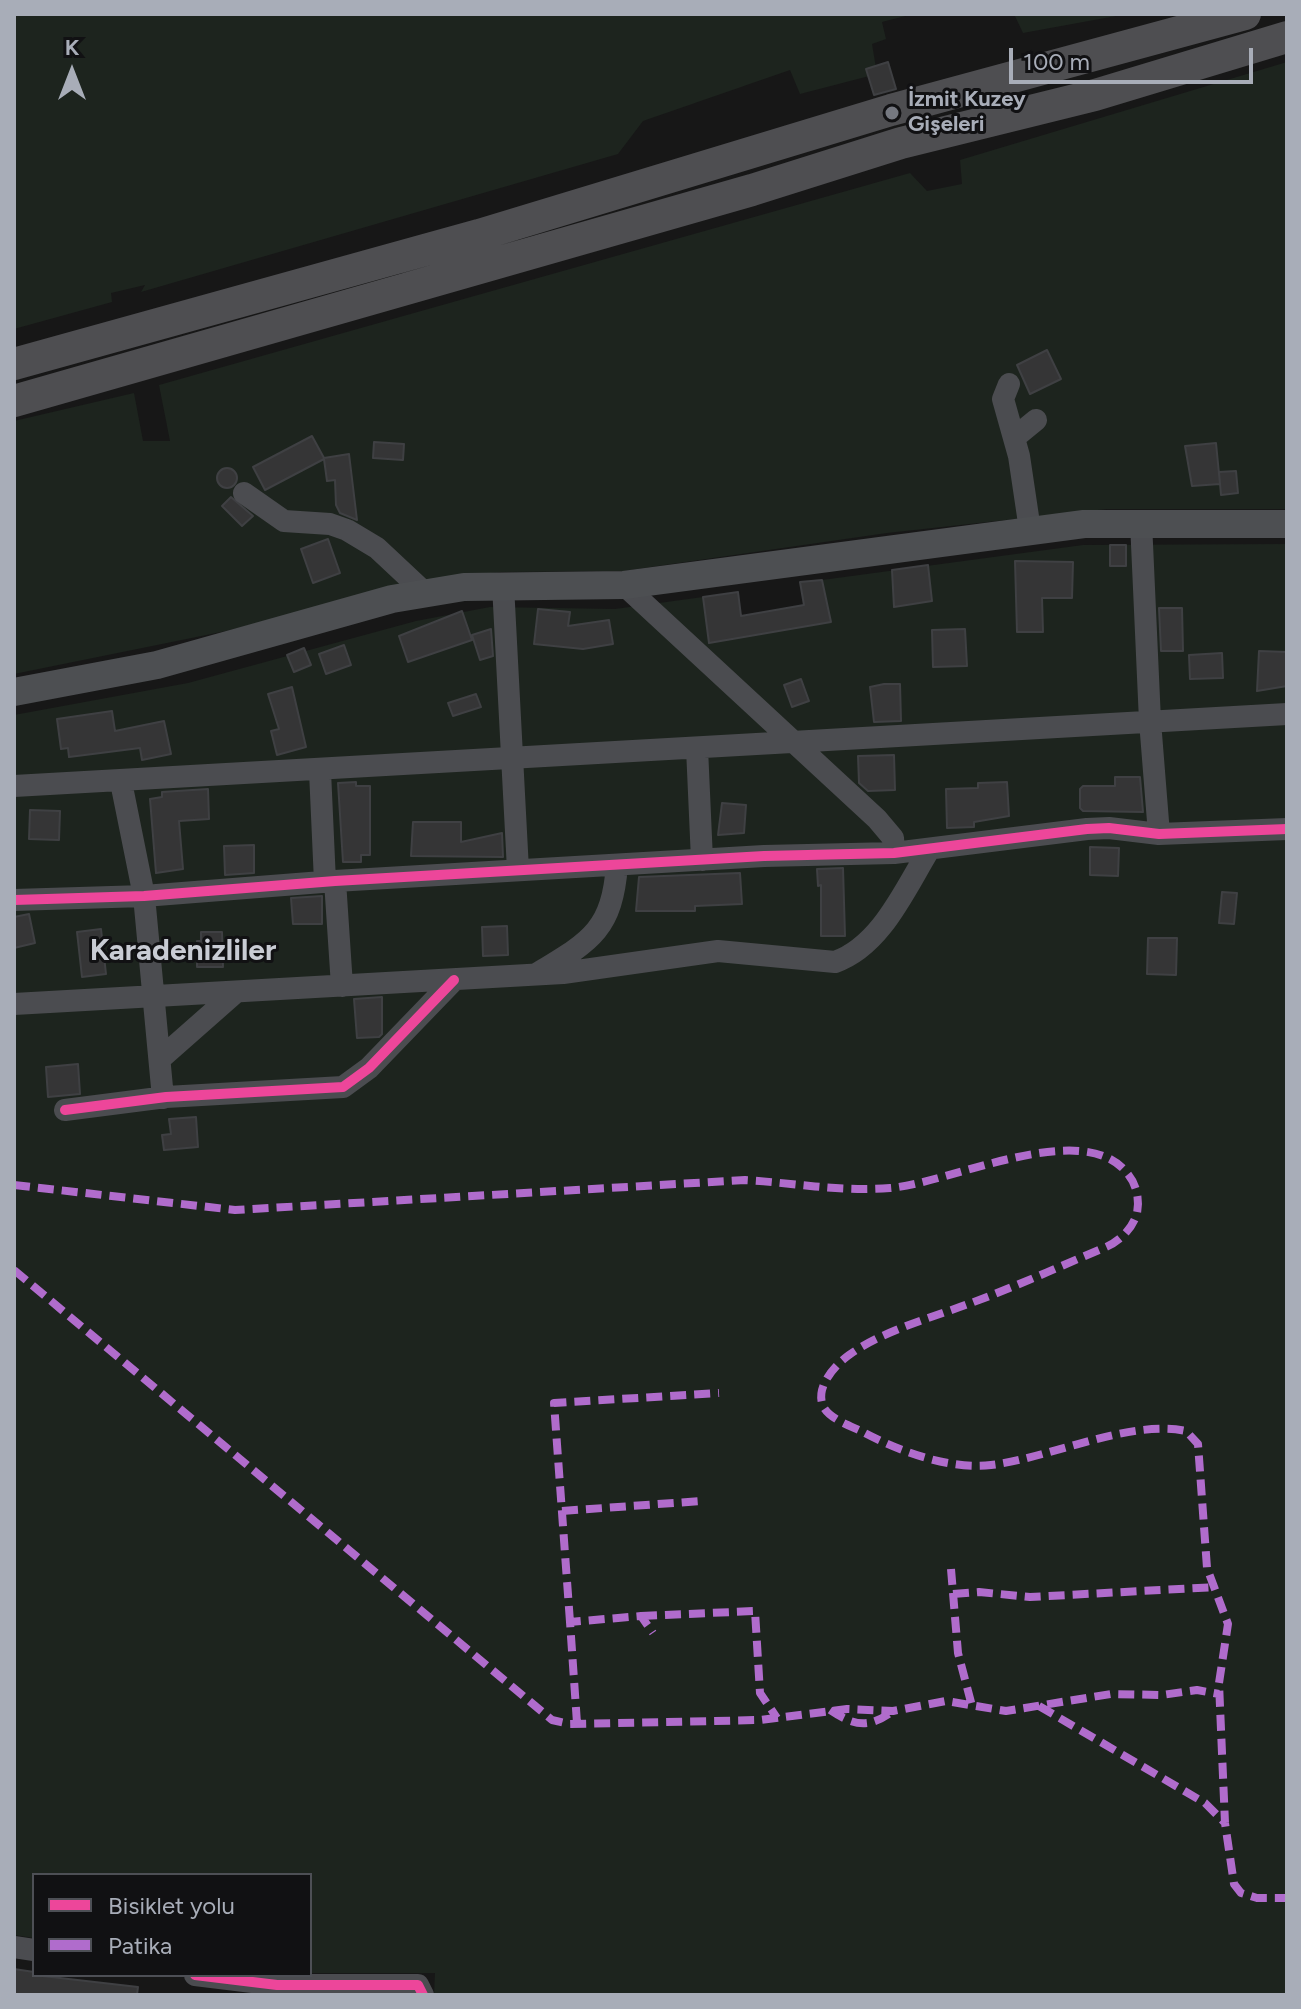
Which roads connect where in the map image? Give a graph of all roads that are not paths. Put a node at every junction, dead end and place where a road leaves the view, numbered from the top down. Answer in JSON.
{"nodes":[{"id":1,"x":1245,"y":14,"type":"edge"},
{"id":2,"x":1287,"y":37,"type":"edge"},
{"id":3,"x":14,"y":364,"type":"edge"},
{"id":4,"x":1009,"y":384,"type":"dead end"},
{"id":5,"x":14,"y":401,"type":"edge"},
{"id":6,"x":1036,"y":420,"type":"dead end"},
{"id":7,"x":1014,"y":438,"type":"junction"},
{"id":8,"x":244,"y":493,"type":"dead end"},
{"id":9,"x":1287,"y":524,"type":"edge"},
{"id":10,"x":1030,"y":530,"type":"junction"},
{"id":11,"x":1142,"y":530,"type":"junction"},
{"id":12,"x":1287,"y":538,"type":"edge"},
{"id":13,"x":424,"y":592,"type":"junction"},
{"id":14,"x":504,"y":592,"type":"junction"},
{"id":15,"x":631,"y":592,"type":"junction"},
{"id":16,"x":14,"y":692,"type":"edge"},
{"id":17,"x":14,"y":705,"type":"edge"},
{"id":18,"x":1287,"y":714,"type":"edge"},
{"id":19,"x":1150,"y":721,"type":"junction"},
{"id":20,"x":793,"y":742,"type":"junction"},
{"id":21,"x":697,"y":748,"type":"junction"},
{"id":22,"x":513,"y":758,"type":"junction"},
{"id":23,"x":320,"y":771,"type":"junction"},
{"id":24,"x":121,"y":782,"type":"junction"},
{"id":25,"x":14,"y":786,"type":"edge"},
{"id":26,"x":1287,"y":829,"type":"edge"},
{"id":27,"x":1159,"y":834,"type":"junction"},
{"id":28,"x":929,"y":850,"type":"junction"},
{"id":29,"x":894,"y":853,"type":"junction"},
{"id":30,"x":702,"y":860,"type":"junction"},
{"id":31,"x":617,"y":865,"type":"junction"},
{"id":32,"x":518,"y":870,"type":"junction"},
{"id":33,"x":330,"y":881,"type":"junction"},
{"id":34,"x":144,"y":896,"type":"junction"},
{"id":35,"x":14,"y":900,"type":"edge"},
{"id":36,"x":533,"y":975,"type":"junction"},
{"id":37,"x":454,"y":980,"type":"junction"},
{"id":38,"x":342,"y":986,"type":"junction"},
{"id":39,"x":236,"y":992,"type":"junction"},
{"id":40,"x":156,"y":998,"type":"junction"},
{"id":41,"x":14,"y":1004,"type":"edge"},
{"id":42,"x":160,"y":1059,"type":"junction"},
{"id":43,"x":163,"y":1098,"type":"junction"},
{"id":44,"x":65,"y":1110,"type":"dead end"},
{"id":45,"x":209,"y":1977,"type":"edge"},
{"id":46,"x":423,"y":1995,"type":"edge"}],
"edges":[{"from":1,"to":3,"type":"highway"},
{"from":2,"to":5,"type":"highway"},
{"from":4,"to":7,"type":"street"},
{"from":6,"to":7,"type":"street"},
{"from":7,"to":10,"type":"street"},
{"from":8,"to":13,"type":"street"},
{"from":9,"to":11,"type":"main road"},
{"from":10,"to":11,"type":"main road"},
{"from":10,"to":15,"type":"main road"},
{"from":11,"to":12,"type":"main road"},
{"from":11,"to":15,"type":"main road"},
{"from":11,"to":19,"type":"street"},
{"from":13,"to":14,"type":"main road"},
{"from":13,"to":16,"type":"main road"},
{"from":14,"to":15,"type":"main road"},
{"from":14,"to":17,"type":"main road"},
{"from":14,"to":22,"type":"street"},
{"from":15,"to":20,"type":"street"},
{"from":18,"to":19,"type":"street"},
{"from":19,"to":20,"type":"street"},
{"from":19,"to":27,"type":"street"},
{"from":20,"to":21,"type":"street"},
{"from":20,"to":29,"type":"street"},
{"from":21,"to":22,"type":"street"},
{"from":21,"to":30,"type":"street"},
{"from":22,"to":23,"type":"street"},
{"from":22,"to":32,"type":"street"},
{"from":23,"to":24,"type":"street"},
{"from":23,"to":33,"type":"street"},
{"from":24,"to":25,"type":"street"},
{"from":24,"to":34,"type":"street"},
{"from":26,"to":27,"type":"street"},
{"from":27,"to":28,"type":"street"},
{"from":28,"to":29,"type":"street"},
{"from":28,"to":36,"type":"street"},
{"from":29,"to":30,"type":"street"},
{"from":30,"to":31,"type":"street"},
{"from":31,"to":32,"type":"street"},
{"from":31,"to":36,"type":"street"},
{"from":32,"to":33,"type":"street"},
{"from":33,"to":34,"type":"street"},
{"from":33,"to":38,"type":"street"},
{"from":34,"to":35,"type":"street"},
{"from":34,"to":40,"type":"street"},
{"from":36,"to":37,"type":"street"},
{"from":37,"to":38,"type":"street"},
{"from":37,"to":43,"type":"street"},
{"from":38,"to":39,"type":"street"},
{"from":39,"to":40,"type":"street"},
{"from":39,"to":42,"type":"street"},
{"from":40,"to":41,"type":"street"},
{"from":40,"to":42,"type":"street"},
{"from":42,"to":43,"type":"street"},
{"from":43,"to":44,"type":"street"},
{"from":45,"to":46,"type":"street"}]}
